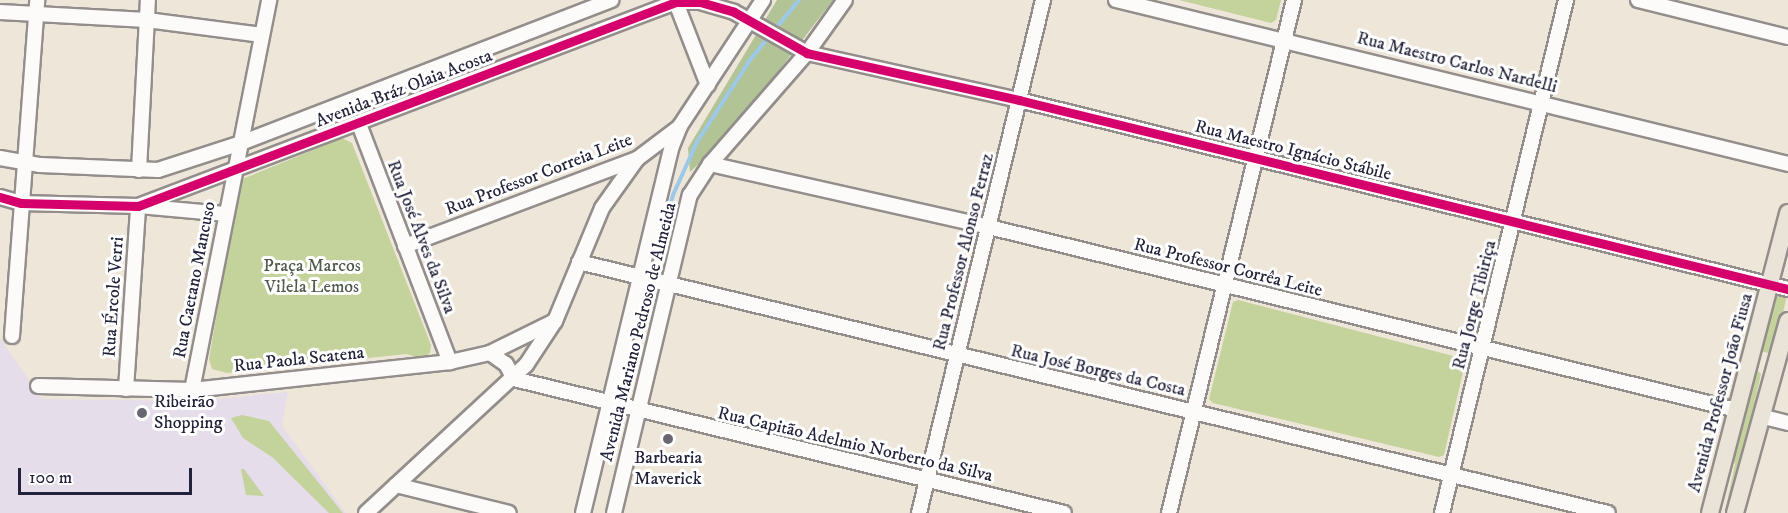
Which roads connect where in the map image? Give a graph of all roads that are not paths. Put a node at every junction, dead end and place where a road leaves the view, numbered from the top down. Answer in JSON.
{"nodes":[{"id":1,"x":37,"y":0,"type":"edge"},
{"id":2,"x":148,"y":0,"type":"edge"},
{"id":3,"x":269,"y":0,"type":"edge"},
{"id":4,"x":610,"y":0,"type":"edge"},
{"id":5,"x":763,"y":0,"type":"edge"},
{"id":6,"x":845,"y":0,"type":"edge"},
{"id":7,"x":1043,"y":0,"type":"edge"},
{"id":8,"x":1116,"y":0,"type":"edge"},
{"id":9,"x":1294,"y":0,"type":"edge"},
{"id":10,"x":1566,"y":0,"type":"edge"},
{"id":11,"x":1638,"y":0,"type":"edge"},
{"id":12,"x":675,"y":1,"type":"edge"},
{"id":13,"x":0,"y":12,"type":"edge"},
{"id":14,"x":36,"y":15,"type":"junction"},
{"id":15,"x":147,"y":20,"type":"junction"},
{"id":16,"x":749,"y":21,"type":"junction"},
{"id":17,"x":262,"y":35,"type":"junction"},
{"id":18,"x":1788,"y":37,"type":"edge"},
{"id":19,"x":1284,"y":39,"type":"junction"},
{"id":20,"x":496,"y":44,"type":"junction"},
{"id":21,"x":807,"y":53,"type":"junction"},
{"id":22,"x":497,"y":70,"type":"junction"},
{"id":23,"x":708,"y":85,"type":"junction"},
{"id":24,"x":1019,"y":100,"type":"junction"},
{"id":25,"x":1542,"y":102,"type":"junction"},
{"id":26,"x":359,"y":124,"type":"junction"},
{"id":27,"x":680,"y":126,"type":"junction"},
{"id":28,"x":241,"y":143,"type":"junction"},
{"id":29,"x":0,"y":158,"type":"edge"},
{"id":30,"x":637,"y":159,"type":"junction"},
{"id":31,"x":1254,"y":159,"type":"junction"},
{"id":32,"x":26,"y":163,"type":"junction"},
{"id":33,"x":710,"y":164,"type":"junction"},
{"id":34,"x":1788,"y":164,"type":"edge"},
{"id":35,"x":139,"y":170,"type":"junction"},
{"id":36,"x":236,"y":171,"type":"junction"},
{"id":37,"x":0,"y":197,"type":"edge"},
{"id":38,"x":21,"y":203,"type":"junction"},
{"id":39,"x":138,"y":206,"type":"junction"},
{"id":40,"x":1788,"y":213,"type":"edge"},
{"id":41,"x":226,"y":214,"type":"junction"},
{"id":42,"x":1513,"y":222,"type":"junction"},
{"id":43,"x":989,"y":227,"type":"junction"},
{"id":44,"x":405,"y":246,"type":"junction"},
{"id":45,"x":579,"y":262,"type":"junction"},
{"id":46,"x":639,"y":277,"type":"junction"},
{"id":47,"x":668,"y":284,"type":"junction"},
{"id":48,"x":1770,"y":285,"type":"junction"},
{"id":49,"x":1224,"y":286,"type":"junction"},
{"id":50,"x":1788,"y":289,"type":"edge"},
{"id":51,"x":555,"y":321,"type":"junction"},
{"id":52,"x":1788,"y":321,"type":"edge"},
{"id":53,"x":12,"y":336,"type":"dead end"},
{"id":54,"x":1483,"y":349,"type":"junction"},
{"id":55,"x":490,"y":353,"type":"junction"},
{"id":56,"x":1754,"y":354,"type":"junction"},
{"id":57,"x":957,"y":355,"type":"junction"},
{"id":58,"x":1778,"y":361,"type":"junction"},
{"id":59,"x":450,"y":362,"type":"junction"},
{"id":60,"x":514,"y":379,"type":"junction"},
{"id":61,"x":39,"y":386,"type":"dead end"},
{"id":62,"x":126,"y":389,"type":"junction"},
{"id":63,"x":192,"y":390,"type":"junction"},
{"id":64,"x":611,"y":405,"type":"junction"},
{"id":65,"x":1737,"y":410,"type":"junction"},
{"id":66,"x":637,"y":412,"type":"junction"},
{"id":67,"x":1194,"y":412,"type":"junction"},
{"id":68,"x":1764,"y":417,"type":"junction"},
{"id":69,"x":1788,"y":423,"type":"edge"},
{"id":70,"x":1451,"y":474,"type":"junction"},
{"id":71,"x":927,"y":480,"type":"junction"},
{"id":72,"x":396,"y":484,"type":"junction"},
{"id":73,"x":1713,"y":512,"type":"edge"},
{"id":74,"x":366,"y":513,"type":"edge"},
{"id":75,"x":509,"y":513,"type":"edge"},
{"id":76,"x":583,"y":513,"type":"edge"},
{"id":77,"x":614,"y":513,"type":"edge"},
{"id":78,"x":919,"y":513,"type":"edge"},
{"id":79,"x":1064,"y":513,"type":"edge"},
{"id":80,"x":1168,"y":513,"type":"edge"},
{"id":81,"x":1442,"y":513,"type":"edge"},
{"id":82,"x":1608,"y":513,"type":"edge"},
{"id":83,"x":1736,"y":513,"type":"edge"}],
"edges":[{"from":1,"to":14,"type":"street"},
{"from":2,"to":15,"type":"street"},
{"from":3,"to":17,"type":"street","name":"Rua Caetano Mancuso"},
{"from":4,"to":20,"type":"street","name":"Avenida Bráz Olaia Acosta"},
{"from":5,"to":16,"type":"street"},
{"from":6,"to":21,"type":"street","name":"Avenida Mariano Pedroso de Almeida"},
{"from":7,"to":24,"type":"street","name":"Rua Professor Alonso Ferraz"},
{"from":8,"to":19,"type":"street","name":"Rua Maestro Carlos Nardelli"},
{"from":9,"to":19,"type":"street"},
{"from":10,"to":25,"type":"street","name":"Rua Jorge Tibiriça"},
{"from":11,"to":18,"type":"street"},
{"from":12,"to":16,"type":"street","name":"Avenida Bráz Olaia Acosta"},
{"from":12,"to":22,"type":"street","name":"Avenida Bráz Olaia Acosta"},
{"from":12,"to":23,"type":"street"},
{"from":13,"to":14,"type":"street"},
{"from":14,"to":15,"type":"street"},
{"from":14,"to":32,"type":"street"},
{"from":15,"to":17,"type":"street"},
{"from":15,"to":35,"type":"street"},
{"from":16,"to":21,"type":"street","name":"Avenida Bráz Olaia Acosta"},
{"from":16,"to":23,"type":"street"},
{"from":17,"to":28,"type":"street","name":"Rua Caetano Mancuso"},
{"from":19,"to":25,"type":"street","name":"Rua Maestro Carlos Nardelli"},
{"from":19,"to":31,"type":"street"},
{"from":20,"to":22,"type":"street"},
{"from":20,"to":28,"type":"street","name":"Avenida Bráz Olaia Acosta"},
{"from":21,"to":24,"type":"street","name":"Rua Maestro Ignácio Stábile"},
{"from":21,"to":33,"type":"street","name":"Avenida Mariano Pedroso de Almeida"},
{"from":22,"to":26,"type":"street","name":"Avenida Bráz Olaia Acosta"},
{"from":23,"to":27,"type":"street"},
{"from":24,"to":31,"type":"street","name":"Rua Maestro Ignácio Stábile"},
{"from":24,"to":43,"type":"street","name":"Rua Professor Alonso Ferraz"},
{"from":25,"to":34,"type":"street","name":"Rua Maestro Carlos Nardelli"},
{"from":25,"to":42,"type":"street","name":"Rua Jorge Tibiriça"},
{"from":26,"to":36,"type":"street","name":"Avenida Bráz Olaia Acosta"},
{"from":26,"to":44,"type":"street","name":"Rua José Alves da Silva"},
{"from":27,"to":30,"type":"street","name":"Rua Professor Correia Leite"},
{"from":27,"to":46,"type":"street","name":"Avenida Mariano Pedroso de Almeida"},
{"from":28,"to":35,"type":"street","name":"Avenida Bráz Olaia Acosta"},
{"from":28,"to":36,"type":"street","name":"Rua Caetano Mancuso"},
{"from":29,"to":32,"type":"street","name":"Avenida Bráz Olaia Acosta"},
{"from":30,"to":44,"type":"street","name":"Rua Professor Correia Leite"},
{"from":30,"to":45,"type":"street"},
{"from":31,"to":42,"type":"street","name":"Rua Maestro Ignácio Stábile"},
{"from":31,"to":49,"type":"street"},
{"from":32,"to":35,"type":"street","name":"Avenida Bráz Olaia Acosta"},
{"from":32,"to":38,"type":"street"},
{"from":33,"to":43,"type":"street","name":"Rua Professor Corrêa Leite"},
{"from":33,"to":47,"type":"street","name":"Avenida Mariano Pedroso de Almeida"},
{"from":36,"to":39,"type":"street","name":"Avenida Bráz Olaia Acosta"},
{"from":36,"to":41,"type":"street","name":"Rua Caetano Mancuso"},
{"from":37,"to":38,"type":"street","name":"Avenida Bráz Olaia Acosta"},
{"from":38,"to":39,"type":"street","name":"Avenida Bráz Olaia Acosta"},
{"from":38,"to":53,"type":"street"},
{"from":39,"to":41,"type":"street"},
{"from":39,"to":62,"type":"street","name":"Rua Ércole Verri"},
{"from":40,"to":48,"type":"main road","name":"Avenida Professor João Fiusa"},
{"from":41,"to":63,"type":"street","name":"Rua Caetano Mancuso"},
{"from":42,"to":48,"type":"street","name":"Rua Maestro Ignácio Stábile"},
{"from":42,"to":54,"type":"street","name":"Rua Jorge Tibiriça"},
{"from":43,"to":49,"type":"street","name":"Rua Professor Corrêa Leite"},
{"from":43,"to":57,"type":"street","name":"Rua Professor Alonso Ferraz"},
{"from":44,"to":59,"type":"street","name":"Rua José Alves da Silva"},
{"from":45,"to":46,"type":"street","name":"Rua José Borges da Costa"},
{"from":45,"to":51,"type":"street"},
{"from":46,"to":47,"type":"street","name":"Rua José Borges da Costa"},
{"from":46,"to":64,"type":"street","name":"Avenida Mariano Pedroso de Almeida"},
{"from":47,"to":57,"type":"street","name":"Rua José Borges da Costa"},
{"from":47,"to":66,"type":"street","name":"Avenida Mariano Pedroso de Almeida"},
{"from":48,"to":50,"type":"street","name":"Rua Maestro Ignácio Stábile"},
{"from":48,"to":56,"type":"main road","name":"Avenida Professor João Fiusa"},
{"from":49,"to":54,"type":"street","name":"Rua Professor Corrêa Leite"},
{"from":49,"to":67,"type":"street"},
{"from":51,"to":55,"type":"street","name":"Rua Paola Scatena"},
{"from":51,"to":60,"type":"street"},
{"from":52,"to":58,"type":"main road"},
{"from":54,"to":65,"type":"street","name":"Rua Professor Corrêa Leite"},
{"from":54,"to":70,"type":"street","name":"Rua Jorge Tibiriça"},
{"from":55,"to":59,"type":"street","name":"Rua Paola Scatena"},
{"from":55,"to":60,"type":"street"},
{"from":56,"to":58,"type":"main road"},
{"from":56,"to":65,"type":"main road","name":"Avenida Professor João Fiusa"},
{"from":57,"to":67,"type":"street","name":"Rua José Borges da Costa"},
{"from":57,"to":71,"type":"street","name":"Rua Professor Alonso Ferraz"},
{"from":58,"to":68,"type":"main road"},
{"from":59,"to":63,"type":"street","name":"Rua Paola Scatena"},
{"from":60,"to":64,"type":"street","name":"Rua Capitão Adelmio Norberto da Silva"},
{"from":60,"to":72,"type":"street"},
{"from":61,"to":62,"type":"street","name":"Rua Paola Scatena"},
{"from":62,"to":63,"type":"street","name":"Rua Paola Scatena"},
{"from":64,"to":66,"type":"street","name":"Rua Capitão Adelmio Norberto da Silva"},
{"from":64,"to":76,"type":"street","name":"Avenida Mariano Pedroso de Almeida"},
{"from":65,"to":73,"type":"main road","name":"Avenida Professor João Fiusa"},
{"from":66,"to":71,"type":"street","name":"Rua Capitão Adelmio Norberto da Silva"},
{"from":66,"to":77,"type":"street","name":"Avenida Mariano Pedroso de Almeida"},
{"from":67,"to":70,"type":"street","name":"Rua José Borges da Costa"},
{"from":67,"to":80,"type":"street"},
{"from":68,"to":69,"type":"street"},
{"from":68,"to":83,"type":"main road"},
{"from":70,"to":81,"type":"street","name":"Rua Jorge Tibiriça"},
{"from":70,"to":82,"type":"street","name":"Rua José Borges da Costa"},
{"from":71,"to":78,"type":"street","name":"Rua Professor Alonso Ferraz"},
{"from":71,"to":79,"type":"street","name":"Rua Capitão Adelmio Norberto da Silva"},
{"from":72,"to":74,"type":"street"},
{"from":72,"to":75,"type":"street"}]}
